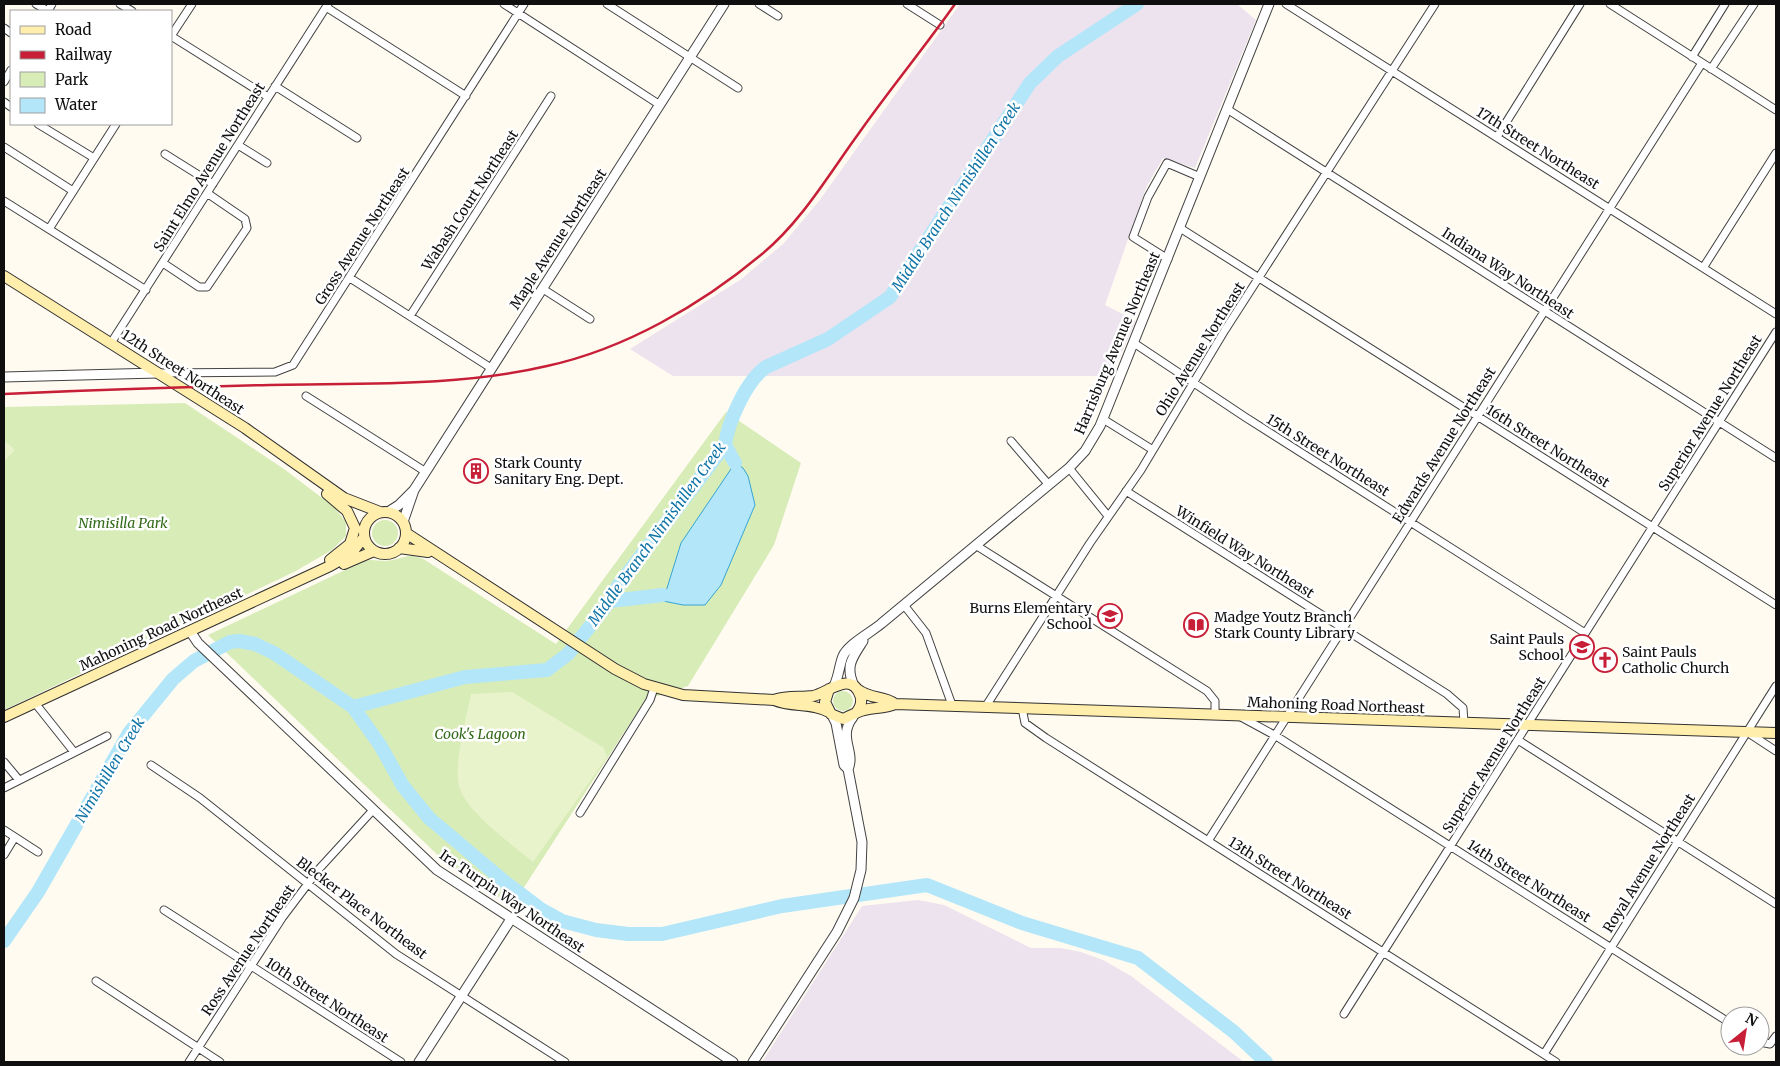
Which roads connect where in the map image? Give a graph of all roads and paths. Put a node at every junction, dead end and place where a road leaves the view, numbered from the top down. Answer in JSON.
{"nodes":[{"id":1,"x":192,"y":4,"type":"edge"},
{"id":2,"x":504,"y":4,"type":"edge"},
{"id":3,"x":524,"y":4,"type":"edge"},
{"id":4,"x":607,"y":4,"type":"edge"},
{"id":5,"x":724,"y":4,"type":"edge"},
{"id":6,"x":759,"y":4,"type":"edge"},
{"id":7,"x":907,"y":4,"type":"edge"},
{"id":8,"x":1269,"y":4,"type":"edge"},
{"id":9,"x":1286,"y":4,"type":"edge"},
{"id":10,"x":1435,"y":4,"type":"edge"},
{"id":11,"x":1580,"y":4,"type":"edge"},
{"id":12,"x":1610,"y":4,"type":"edge"},
{"id":13,"x":1725,"y":4,"type":"edge"},
{"id":14,"x":1754,"y":4,"type":"edge"},
{"id":15,"x":327,"y":5,"type":"edge"},
{"id":16,"x":518,"y":13,"type":"junction"},
{"id":17,"x":778,"y":16,"type":"dead end"},
{"id":18,"x":940,"y":25,"type":"dead end"},
{"id":19,"x":172,"y":34,"type":"edge"},
{"id":20,"x":172,"y":37,"type":"edge"},
{"id":21,"x":691,"y":57,"type":"junction"},
{"id":22,"x":1692,"y":57,"type":"junction"},
{"id":23,"x":1702,"y":63,"type":"junction"},
{"id":24,"x":1711,"y":69,"type":"junction"},
{"id":25,"x":1392,"y":71,"type":"junction"},
{"id":26,"x":276,"y":86,"type":"junction"},
{"id":27,"x":738,"y":88,"type":"dead end"},
{"id":28,"x":466,"y":96,"type":"junction"},
{"id":29,"x":551,"y":96,"type":"dead end"},
{"id":30,"x":268,"y":97,"type":"junction"},
{"id":31,"x":660,"y":105,"type":"junction"},
{"id":32,"x":1227,"y":109,"type":"junction"},
{"id":33,"x":1776,"y":110,"type":"edge"},
{"id":34,"x":40,"y":125,"type":"edge"},
{"id":35,"x":115,"y":125,"type":"edge"},
{"id":36,"x":1497,"y":137,"type":"junction"},
{"id":37,"x":357,"y":138,"type":"dead end"},
{"id":38,"x":238,"y":145,"type":"junction"},
{"id":39,"x":4,"y":147,"type":"edge"},
{"id":40,"x":1776,"y":153,"type":"edge"},
{"id":41,"x":164,"y":154,"type":"dead end"},
{"id":42,"x":94,"y":158,"type":"junction"},
{"id":43,"x":266,"y":163,"type":"dead end"},
{"id":44,"x":1326,"y":172,"type":"junction"},
{"id":45,"x":1200,"y":177,"type":"junction"},
{"id":46,"x":213,"y":184,"type":"junction"},
{"id":47,"x":73,"y":191,"type":"junction"},
{"id":48,"x":207,"y":193,"type":"junction"},
{"id":49,"x":4,"y":201,"type":"edge"},
{"id":50,"x":1610,"y":209,"type":"junction"},
{"id":51,"x":1180,"y":228,"type":"junction"},
{"id":52,"x":49,"y":229,"type":"junction"},
{"id":53,"x":1168,"y":259,"type":"junction"},
{"id":54,"x":163,"y":264,"type":"junction"},
{"id":55,"x":1703,"y":268,"type":"junction"},
{"id":56,"x":4,"y":276,"type":"edge"},
{"id":57,"x":350,"y":278,"type":"junction"},
{"id":58,"x":1258,"y":278,"type":"junction"},
{"id":59,"x":543,"y":289,"type":"junction"},
{"id":60,"x":146,"y":290,"type":"junction"},
{"id":61,"x":1544,"y":312,"type":"junction"},
{"id":62,"x":1776,"y":314,"type":"edge"},
{"id":63,"x":410,"y":316,"type":"junction"},
{"id":64,"x":590,"y":319,"type":"dead end"},
{"id":65,"x":1776,"y":332,"type":"edge"},
{"id":66,"x":111,"y":343,"type":"junction"},
{"id":67,"x":1134,"y":343,"type":"junction"},
{"id":68,"x":491,"y":368,"type":"junction"},
{"id":69,"x":158,"y":373,"type":"junction"},
{"id":70,"x":4,"y":377,"type":"edge"},
{"id":71,"x":1193,"y":382,"type":"junction"},
{"id":72,"x":306,"y":396,"type":"dead end"},
{"id":73,"x":1478,"y":416,"type":"junction"},
{"id":74,"x":1103,"y":419,"type":"junction"},
{"id":75,"x":1719,"y":422,"type":"junction"},
{"id":76,"x":1011,"y":441,"type":"dead end"},
{"id":77,"x":1153,"y":450,"type":"junction"},
{"id":78,"x":1776,"y":458,"type":"edge"},
{"id":79,"x":295,"y":462,"type":"junction"},
{"id":80,"x":1069,"y":468,"type":"junction"},
{"id":81,"x":426,"y":472,"type":"junction"},
{"id":82,"x":1049,"y":486,"type":"junction"},
{"id":83,"x":414,"y":490,"type":"junction"},
{"id":84,"x":1126,"y":491,"type":"junction"},
{"id":85,"x":344,"y":498,"type":"junction"},
{"id":86,"x":384,"y":512,"type":"junction"},
{"id":87,"x":1108,"y":516,"type":"junction"},
{"id":88,"x":1410,"y":522,"type":"junction"},
{"id":89,"x":1653,"y":527,"type":"junction"},
{"id":90,"x":404,"y":528,"type":"junction"},
{"id":91,"x":364,"y":534,"type":"junction"},
{"id":92,"x":977,"y":546,"type":"junction"},
{"id":93,"x":400,"y":548,"type":"junction"},
{"id":94,"x":374,"y":551,"type":"junction"},
{"id":95,"x":434,"y":553,"type":"junction"},
{"id":96,"x":330,"y":566,"type":"junction"},
{"id":97,"x":295,"y":582,"type":"junction"},
{"id":98,"x":1055,"y":596,"type":"junction"},
{"id":99,"x":904,"y":605,"type":"junction"},
{"id":100,"x":1776,"y":606,"type":"edge"},
{"id":101,"x":1343,"y":628,"type":"junction"},
{"id":102,"x":190,"y":631,"type":"junction"},
{"id":103,"x":1585,"y":633,"type":"junction"},
{"id":104,"x":864,"y":638,"type":"junction"},
{"id":105,"x":1776,"y":686,"type":"edge"},
{"id":106,"x":854,"y":687,"type":"junction"},
{"id":107,"x":654,"y":688,"type":"junction"},
{"id":108,"x":832,"y":688,"type":"junction"},
{"id":109,"x":774,"y":700,"type":"junction"},
{"id":110,"x":35,"y":703,"type":"junction"},
{"id":111,"x":895,"y":704,"type":"junction"},
{"id":112,"x":952,"y":705,"type":"junction"},
{"id":113,"x":986,"y":706,"type":"junction"},
{"id":114,"x":1022,"y":708,"type":"junction"},
{"id":115,"x":830,"y":714,"type":"junction"},
{"id":116,"x":1215,"y":714,"type":"junction"},
{"id":117,"x":854,"y":715,"type":"junction"},
{"id":118,"x":1237,"y":715,"type":"junction"},
{"id":119,"x":4,"y":717,"type":"edge"},
{"id":120,"x":1287,"y":717,"type":"junction"},
{"id":121,"x":1464,"y":723,"type":"junction"},
{"id":122,"x":1528,"y":725,"type":"junction"},
{"id":123,"x":1747,"y":732,"type":"junction"},
{"id":124,"x":1776,"y":733,"type":"edge"},
{"id":125,"x":107,"y":736,"type":"dead end"},
{"id":126,"x":1276,"y":736,"type":"junction"},
{"id":127,"x":1518,"y":740,"type":"junction"},
{"id":128,"x":1776,"y":751,"type":"edge"},
{"id":129,"x":74,"y":752,"type":"junction"},
{"id":130,"x":4,"y":762,"type":"edge"},
{"id":131,"x":150,"y":764,"type":"dead end"},
{"id":132,"x":848,"y":769,"type":"junction"},
{"id":133,"x":19,"y":780,"type":"junction"},
{"id":134,"x":4,"y":788,"type":"edge"},
{"id":135,"x":373,"y":810,"type":"junction"},
{"id":136,"x":580,"y":813,"type":"dead end"},
{"id":137,"x":4,"y":830,"type":"edge"},
{"id":138,"x":15,"y":837,"type":"junction"},
{"id":139,"x":1208,"y":841,"type":"junction"},
{"id":140,"x":1678,"y":841,"type":"junction"},
{"id":141,"x":1451,"y":846,"type":"junction"},
{"id":142,"x":38,"y":852,"type":"dead end"},
{"id":143,"x":4,"y":855,"type":"edge"},
{"id":144,"x":308,"y":884,"type":"junction"},
{"id":145,"x":1776,"y":904,"type":"edge"},
{"id":146,"x":164,"y":910,"type":"dead end"},
{"id":147,"x":511,"y":919,"type":"junction"},
{"id":148,"x":1611,"y":948,"type":"junction"},
{"id":149,"x":1383,"y":952,"type":"junction"},
{"id":150,"x":250,"y":966,"type":"junction"},
{"id":151,"x":96,"y":981,"type":"dead end"},
{"id":152,"x":462,"y":995,"type":"junction"},
{"id":153,"x":1344,"y":1014,"type":"dead end"},
{"id":154,"x":1720,"y":1017,"type":"edge"},
{"id":155,"x":198,"y":1048,"type":"junction"},
{"id":156,"x":1544,"y":1054,"type":"junction"},
{"id":157,"x":188,"y":1062,"type":"edge"},
{"id":158,"x":220,"y":1062,"type":"edge"},
{"id":159,"x":401,"y":1062,"type":"edge"},
{"id":160,"x":419,"y":1062,"type":"edge"},
{"id":161,"x":565,"y":1062,"type":"edge"},
{"id":162,"x":733,"y":1062,"type":"edge"},
{"id":163,"x":753,"y":1062,"type":"edge"},
{"id":164,"x":1556,"y":1062,"type":"edge"}],
"edges":[{"from":1,"to":19,"type":"street"},
{"from":2,"to":16,"type":"street"},
{"from":3,"to":16,"type":"street","name":"Gross Avenue Northeast"},
{"from":4,"to":21,"type":"street"},
{"from":5,"to":21,"type":"street","name":"Maple Avenue Northeast"},
{"from":6,"to":17,"type":"street"},
{"from":7,"to":18,"type":"street"},
{"from":8,"to":32,"type":"street","name":"Harrisburg Avenue Northeast"},
{"from":9,"to":25,"type":"street","name":"17th Street Northeast"},
{"from":10,"to":25,"type":"street","name":"Ohio Avenue Northeast"},
{"from":11,"to":36,"type":"street"},
{"from":12,"to":22,"type":"street"},
{"from":13,"to":22,"type":"street"},
{"from":14,"to":24,"type":"street"},
{"from":15,"to":26,"type":"street","name":"Saint Elmo Avenue Northeast"},
{"from":15,"to":28,"type":"street"},
{"from":16,"to":28,"type":"street","name":"Gross Avenue Northeast"},
{"from":16,"to":31,"type":"street"},
{"from":20,"to":30,"type":"street"},
{"from":21,"to":27,"type":"street"},
{"from":21,"to":31,"type":"street","name":"Maple Avenue Northeast"},
{"from":22,"to":23,"type":"street"},
{"from":23,"to":24,"type":"street"},
{"from":23,"to":50,"type":"street","name":"Edwards Avenue Northeast"},
{"from":24,"to":33,"type":"street"},
{"from":25,"to":36,"type":"street","name":"17th Street Northeast"},
{"from":25,"to":44,"type":"street","name":"Ohio Avenue Northeast"},
{"from":26,"to":30,"type":"street","name":"Saint Elmo Avenue Northeast"},
{"from":26,"to":37,"type":"street"},
{"from":28,"to":57,"type":"street","name":"Gross Avenue Northeast"},
{"from":29,"to":63,"type":"street","name":"Wabash Court Northeast"},
{"from":30,"to":38,"type":"street","name":"Saint Elmo Avenue Northeast"},
{"from":31,"to":59,"type":"street","name":"Maple Avenue Northeast"},
{"from":32,"to":44,"type":"street","name":"Indiana Way Northeast"},
{"from":32,"to":45,"type":"street","name":"Harrisburg Avenue Northeast"},
{"from":34,"to":42,"type":"street"},
{"from":35,"to":42,"type":"street"},
{"from":36,"to":50,"type":"street","name":"17th Street Northeast"},
{"from":38,"to":43,"type":"street"},
{"from":38,"to":46,"type":"street","name":"Saint Elmo Avenue Northeast"},
{"from":39,"to":47,"type":"street"},
{"from":40,"to":55,"type":"street"},
{"from":41,"to":46,"type":"street"},
{"from":42,"to":47,"type":"street"},
{"from":44,"to":58,"type":"street","name":"Ohio Avenue Northeast"},
{"from":44,"to":61,"type":"street","name":"Indiana Way Northeast"},
{"from":45,"to":51,"type":"street","name":"Harrisburg Avenue Northeast"},
{"from":45,"to":53,"type":"street"},
{"from":46,"to":48,"type":"street","name":"Saint Elmo Avenue Northeast"},
{"from":47,"to":52,"type":"street"},
{"from":48,"to":54,"type":"street","name":"Saint Elmo Avenue Northeast"},
{"from":48,"to":54,"type":"street"},
{"from":49,"to":52,"type":"street"},
{"from":50,"to":55,"type":"street","name":"17th Street Northeast"},
{"from":50,"to":61,"type":"street","name":"Edwards Avenue Northeast"},
{"from":51,"to":53,"type":"street","name":"Harrisburg Avenue Northeast"},
{"from":51,"to":58,"type":"street","name":"16th Street Northeast"},
{"from":52,"to":60,"type":"street"},
{"from":53,"to":67,"type":"street","name":"Harrisburg Avenue Northeast"},
{"from":54,"to":60,"type":"street","name":"Saint Elmo Avenue Northeast"},
{"from":55,"to":62,"type":"street","name":"17th Street Northeast"},
{"from":56,"to":66,"type":"main road","name":"12th Street Northeast"},
{"from":57,"to":63,"type":"street"},
{"from":57,"to":69,"type":"street","name":"Gross Avenue Northeast"},
{"from":58,"to":71,"type":"street","name":"Ohio Avenue Northeast"},
{"from":58,"to":73,"type":"street","name":"16th Street Northeast"},
{"from":59,"to":64,"type":"street"},
{"from":59,"to":68,"type":"street","name":"Maple Avenue Northeast"},
{"from":60,"to":66,"type":"street","name":"Saint Elmo Avenue Northeast"},
{"from":61,"to":73,"type":"street","name":"Edwards Avenue Northeast"},
{"from":61,"to":75,"type":"street","name":"Indiana Way Northeast"},
{"from":63,"to":68,"type":"street"},
{"from":65,"to":75,"type":"street","name":"Superior Avenue Northeast"},
{"from":66,"to":69,"type":"main road","name":"12th Street Northeast"},
{"from":67,"to":71,"type":"street","name":"15th Street Northeast"},
{"from":67,"to":74,"type":"street","name":"Harrisburg Avenue Northeast"},
{"from":68,"to":81,"type":"street","name":"Maple Avenue Northeast"},
{"from":69,"to":70,"type":"street"},
{"from":69,"to":79,"type":"main road","name":"12th Street Northeast"},
{"from":71,"to":77,"type":"street","name":"Ohio Avenue Northeast"},
{"from":71,"to":88,"type":"street","name":"15th Street Northeast"},
{"from":72,"to":81,"type":"street"},
{"from":73,"to":88,"type":"street","name":"Edwards Avenue Northeast"},
{"from":73,"to":89,"type":"street","name":"16th Street Northeast"},
{"from":74,"to":77,"type":"street"},
{"from":74,"to":80,"type":"street","name":"Harrisburg Avenue Northeast"},
{"from":75,"to":78,"type":"street","name":"Indiana Way Northeast"},
{"from":75,"to":89,"type":"street","name":"Superior Avenue Northeast"},
{"from":76,"to":82,"type":"street"},
{"from":77,"to":84,"type":"street","name":"Ohio Avenue Northeast"},
{"from":79,"to":85,"type":"main road","name":"12th Street Northeast"},
{"from":79,"to":97,"type":"main road"},
{"from":80,"to":82,"type":"street","name":"Harrisburg Avenue Northeast"},
{"from":80,"to":87,"type":"street"},
{"from":81,"to":83,"type":"street","name":"Maple Avenue Northeast"},
{"from":82,"to":92,"type":"street","name":"Harrisburg Avenue Northeast"},
{"from":83,"to":86,"type":"street","name":"Maple Avenue Northeast"},
{"from":83,"to":90,"type":"street","name":"Maple Avenue Northeast"},
{"from":84,"to":87,"type":"street","name":"Ohio Avenue Northeast"},
{"from":84,"to":101,"type":"street","name":"Winfield Way Northeast"},
{"from":85,"to":86,"type":"main road","name":"12th Street Northeast"},
{"from":85,"to":91,"type":"main road","name":"12th Street Northeast"},
{"from":86,"to":90,"type":"main road"},
{"from":86,"to":91,"type":"main road"},
{"from":87,"to":98,"type":"street","name":"Ohio Avenue Northeast"},
{"from":88,"to":101,"type":"street","name":"Edwards Avenue Northeast"},
{"from":88,"to":103,"type":"street","name":"15th Street Northeast"},
{"from":89,"to":100,"type":"street","name":"16th Street Northeast"},
{"from":89,"to":103,"type":"street","name":"Superior Avenue Northeast"},
{"from":90,"to":93,"type":"main road"},
{"from":90,"to":95,"type":"main road"},
{"from":91,"to":94,"type":"main road"},
{"from":91,"to":96,"type":"main road","name":"Mahoning Road Northeast"},
{"from":92,"to":98,"type":"street"},
{"from":92,"to":99,"type":"street","name":"Harrisburg Avenue Northeast"},
{"from":93,"to":94,"type":"main road"},
{"from":93,"to":95,"type":"main road"},
{"from":94,"to":96,"type":"main road","name":"Mahoning Road Northeast"},
{"from":95,"to":107,"type":"main road"},
{"from":96,"to":97,"type":"main road","name":"Mahoning Road Northeast"},
{"from":97,"to":102,"type":"main road","name":"Mahoning Road Northeast"},
{"from":98,"to":113,"type":"street","name":"Ohio Avenue Northeast"},
{"from":98,"to":116,"type":"street"},
{"from":99,"to":104,"type":"street","name":"Harrisburg Avenue Northeast"},
{"from":99,"to":112,"type":"street"},
{"from":101,"to":120,"type":"street","name":"Edwards Avenue Northeast"},
{"from":101,"to":121,"type":"street","name":"Winfield Way Northeast"},
{"from":102,"to":110,"type":"main road","name":"Mahoning Road Northeast"},
{"from":102,"to":135,"type":"street","name":"Ira Turpin Way Northeast"},
{"from":103,"to":122,"type":"street","name":"Superior Avenue Northeast"},
{"from":104,"to":106,"type":"street","name":"Harrisburg Avenue Northeast"},
{"from":104,"to":108,"type":"street","name":"Harrisburg Avenue Northeast"},
{"from":105,"to":123,"type":"street","name":"Royal Avenue Northeast"},
{"from":106,"to":108,"type":"main road"},
{"from":106,"to":111,"type":"main road","name":"Mahoning Road Northeast"},
{"from":106,"to":117,"type":"main road"},
{"from":107,"to":109,"type":"main road"},
{"from":107,"to":136,"type":"street"},
{"from":108,"to":109,"type":"main road"},
{"from":108,"to":115,"type":"main road"},
{"from":109,"to":115,"type":"main road"},
{"from":110,"to":119,"type":"main road","name":"Mahoning Road Northeast"},
{"from":110,"to":129,"type":"street"},
{"from":111,"to":112,"type":"main road","name":"Mahoning Road Northeast"},
{"from":111,"to":117,"type":"main road","name":"Mahoning Road Northeast"},
{"from":112,"to":113,"type":"main road","name":"Mahoning Road Northeast"},
{"from":113,"to":114,"type":"main road","name":"Mahoning Road Northeast"},
{"from":114,"to":116,"type":"main road","name":"Mahoning Road Northeast"},
{"from":114,"to":139,"type":"street","name":"13th Street Northeast"},
{"from":115,"to":117,"type":"main road"},
{"from":115,"to":132,"type":"street"},
{"from":116,"to":118,"type":"main road","name":"Mahoning Road Northeast"},
{"from":117,"to":132,"type":"street"},
{"from":118,"to":120,"type":"main road","name":"Mahoning Road Northeast"},
{"from":118,"to":126,"type":"street","name":"14th Street Northeast"},
{"from":120,"to":121,"type":"main road","name":"Mahoning Road Northeast"},
{"from":120,"to":126,"type":"street","name":"Edwards Avenue Northeast"},
{"from":121,"to":122,"type":"main road","name":"Mahoning Road Northeast"},
{"from":122,"to":123,"type":"main road","name":"Mahoning Road Northeast"},
{"from":122,"to":127,"type":"street","name":"Superior Avenue Northeast"},
{"from":123,"to":124,"type":"main road","name":"Mahoning Road Northeast"},
{"from":123,"to":128,"type":"street"},
{"from":123,"to":140,"type":"street","name":"Royal Avenue Northeast"},
{"from":125,"to":129,"type":"street"},
{"from":126,"to":139,"type":"street","name":"Edwards Avenue Northeast"},
{"from":126,"to":141,"type":"street","name":"14th Street Northeast"},
{"from":127,"to":140,"type":"street"},
{"from":127,"to":141,"type":"street","name":"Superior Avenue Northeast"},
{"from":129,"to":133,"type":"street"},
{"from":130,"to":133,"type":"street"},
{"from":131,"to":144,"type":"street","name":"Blecker Place Northeast"},
{"from":132,"to":163,"type":"street"},
{"from":133,"to":134,"type":"street"},
{"from":135,"to":144,"type":"street","name":"Ross Avenue Northeast"},
{"from":135,"to":147,"type":"street","name":"Ira Turpin Way Northeast"},
{"from":137,"to":138,"type":"street"},
{"from":138,"to":142,"type":"street"},
{"from":138,"to":143,"type":"street"},
{"from":139,"to":149,"type":"street","name":"13th Street Northeast"},
{"from":140,"to":145,"type":"street"},
{"from":140,"to":148,"type":"street","name":"Royal Avenue Northeast"},
{"from":141,"to":148,"type":"street","name":"14th Street Northeast"},
{"from":141,"to":149,"type":"street","name":"Superior Avenue Northeast"},
{"from":144,"to":150,"type":"street","name":"Ross Avenue Northeast"},
{"from":144,"to":152,"type":"street","name":"Blecker Place Northeast"},
{"from":146,"to":150,"type":"street","name":"10th Street Northeast"},
{"from":147,"to":152,"type":"street"},
{"from":147,"to":162,"type":"street","name":"Ira Turpin Way Northeast"},
{"from":148,"to":154,"type":"street","name":"14th Street Northeast"},
{"from":148,"to":156,"type":"street","name":"Royal Avenue Northeast"},
{"from":149,"to":153,"type":"street","name":"Superior Avenue Northeast"},
{"from":149,"to":156,"type":"street","name":"13th Street Northeast"},
{"from":150,"to":155,"type":"street","name":"Ross Avenue Northeast"},
{"from":150,"to":159,"type":"street","name":"10th Street Northeast"},
{"from":151,"to":155,"type":"street"},
{"from":152,"to":160,"type":"street"},
{"from":152,"to":161,"type":"street","name":"Blecker Place Northeast"},
{"from":155,"to":157,"type":"street","name":"Ross Avenue Northeast"},
{"from":155,"to":158,"type":"street"},
{"from":156,"to":164,"type":"street","name":"13th Street Northeast"}]}
